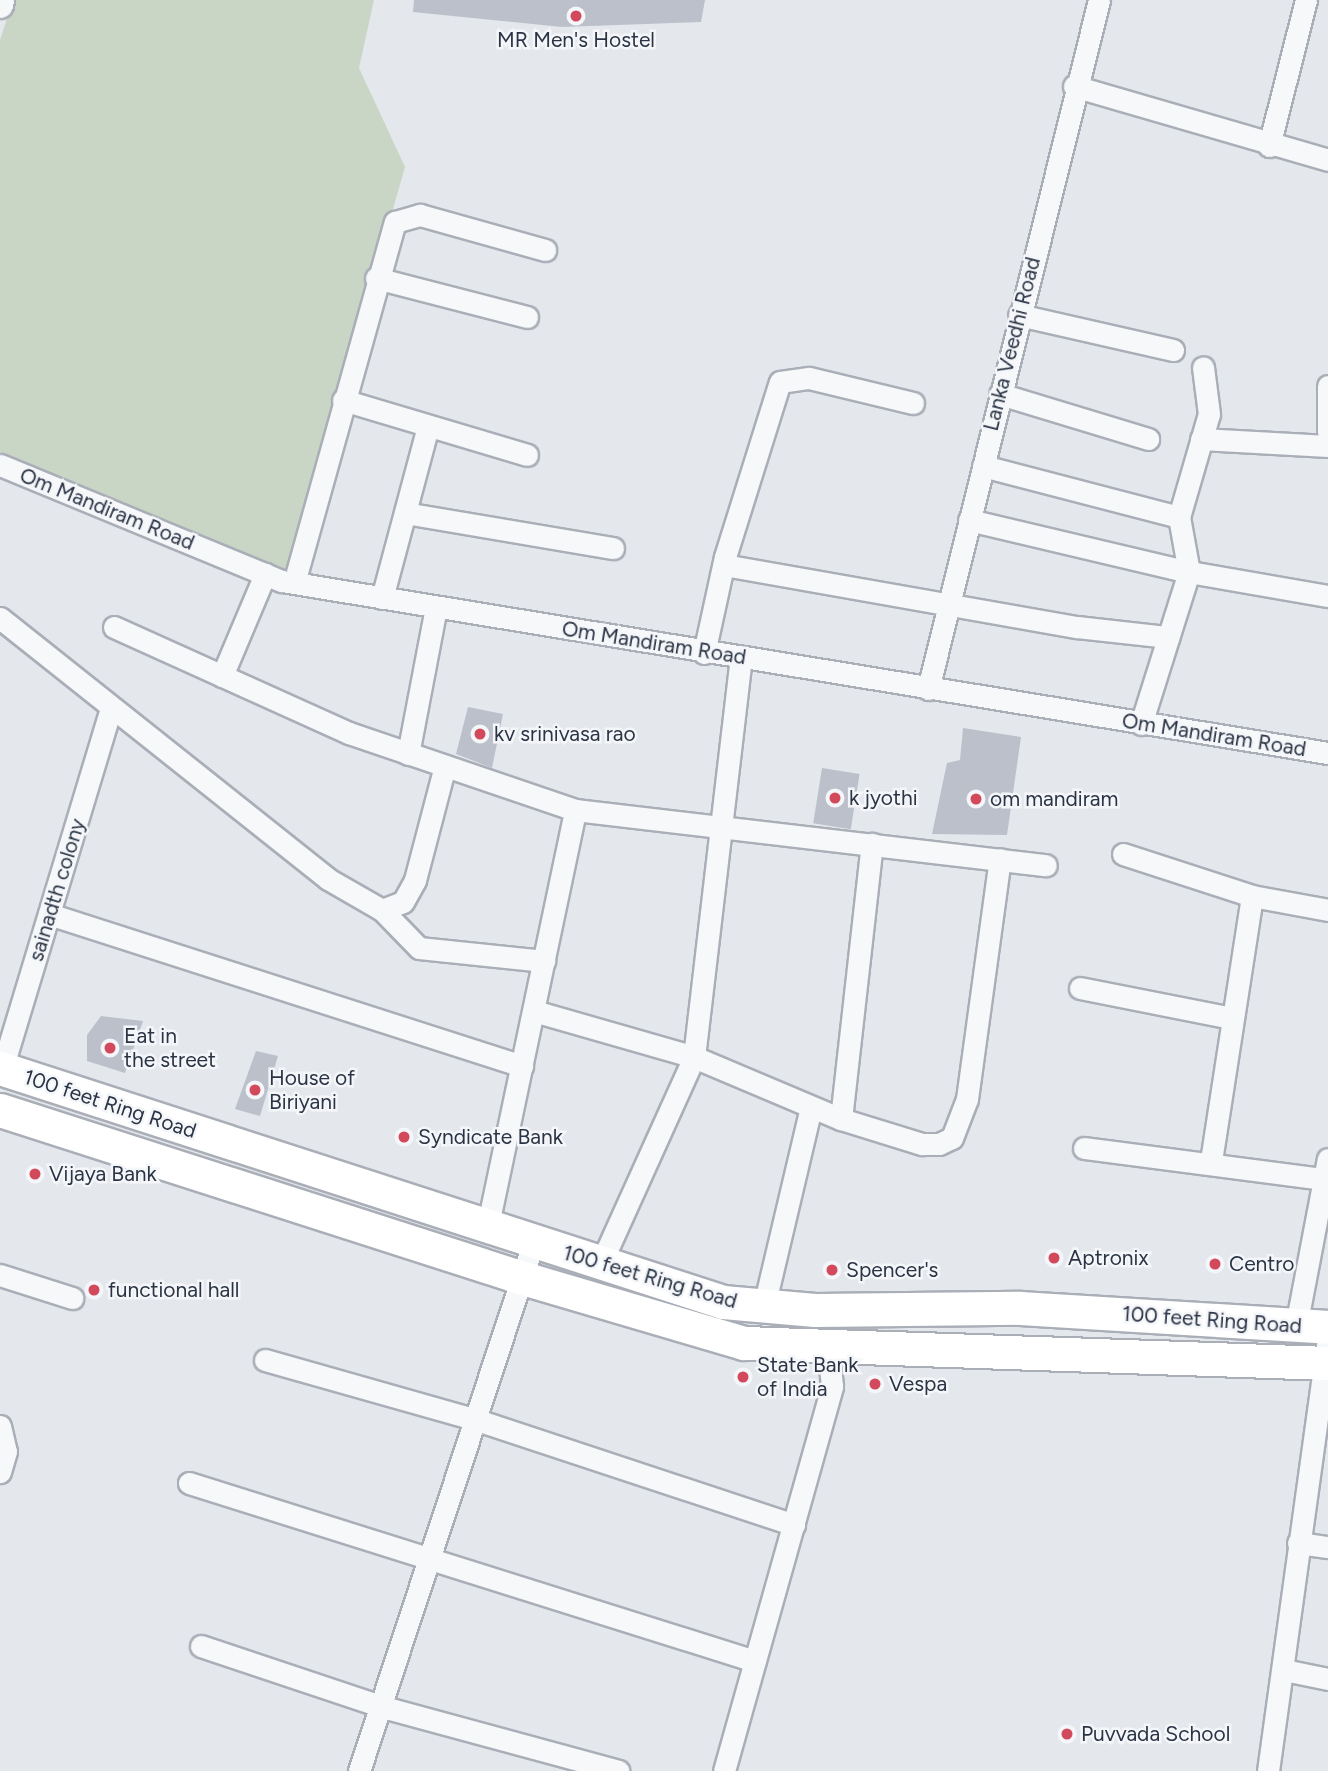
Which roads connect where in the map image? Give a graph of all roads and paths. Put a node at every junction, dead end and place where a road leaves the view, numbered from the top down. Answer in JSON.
{"nodes":[{"id":1,"x":1099,"y":0,"type":"edge"},
{"id":2,"x":1305,"y":0,"type":"edge"},
{"id":3,"x":1074,"y":86,"type":"junction"},
{"id":4,"x":1269,"y":146,"type":"junction"},
{"id":5,"x":1328,"y":160,"type":"edge"},
{"id":6,"x":545,"y":250,"type":"dead end"},
{"id":7,"x":376,"y":278,"type":"junction"},
{"id":8,"x":1019,"y":315,"type":"junction"},
{"id":9,"x":527,"y":317,"type":"dead end"},
{"id":10,"x":1173,"y":350,"type":"dead end"},
{"id":11,"x":1203,"y":367,"type":"dead end"},
{"id":12,"x":1328,"y":386,"type":"edge"},
{"id":13,"x":1000,"y":394,"type":"junction"},
{"id":14,"x":343,"y":400,"type":"junction"},
{"id":15,"x":913,"y":403,"type":"dead end"},
{"id":16,"x":428,"y":426,"type":"junction"},
{"id":17,"x":1328,"y":432,"type":"edge"},
{"id":18,"x":1148,"y":439,"type":"dead end"},
{"id":19,"x":1201,"y":439,"type":"junction"},
{"id":20,"x":1328,"y":446,"type":"edge"},
{"id":21,"x":527,"y":455,"type":"dead end"},
{"id":22,"x":0,"y":465,"type":"edge"},
{"id":23,"x":983,"y":466,"type":"junction"},
{"id":24,"x":405,"y":513,"type":"junction"},
{"id":25,"x":1179,"y":517,"type":"junction"},
{"id":26,"x":970,"y":520,"type":"junction"},
{"id":27,"x":613,"y":548,"type":"dead end"},
{"id":28,"x":724,"y":565,"type":"junction"},
{"id":29,"x":1189,"y":572,"type":"junction"},
{"id":30,"x":265,"y":574,"type":"junction"},
{"id":31,"x":294,"y":583,"type":"junction"},
{"id":32,"x":1328,"y":596,"type":"edge"},
{"id":33,"x":382,"y":598,"type":"junction"},
{"id":34,"x":950,"y":602,"type":"junction"},
{"id":35,"x":436,"y":607,"type":"junction"},
{"id":36,"x":0,"y":618,"type":"edge"},
{"id":37,"x":114,"y":627,"type":"dead end"},
{"id":38,"x":1168,"y":637,"type":"junction"},
{"id":39,"x":704,"y":653,"type":"junction"},
{"id":40,"x":741,"y":657,"type":"junction"},
{"id":41,"x":222,"y":676,"type":"junction"},
{"id":42,"x":928,"y":689,"type":"junction"},
{"id":43,"x":110,"y":711,"type":"junction"},
{"id":44,"x":1141,"y":724,"type":"junction"},
{"id":45,"x":1328,"y":753,"type":"edge"},
{"id":46,"x":408,"y":754,"type":"junction"},
{"id":47,"x":445,"y":766,"type":"junction"},
{"id":48,"x":575,"y":810,"type":"junction"},
{"id":49,"x":719,"y":824,"type":"junction"},
{"id":50,"x":872,"y":844,"type":"junction"},
{"id":51,"x":1123,"y":855,"type":"dead end"},
{"id":52,"x":1000,"y":859,"type":"junction"},
{"id":53,"x":1046,"y":865,"type":"dead end"},
{"id":54,"x":1252,"y":896,"type":"junction"},
{"id":55,"x":382,"y":909,"type":"junction"},
{"id":56,"x":1328,"y":910,"type":"edge"},
{"id":57,"x":49,"y":915,"type":"junction"},
{"id":58,"x":544,"y":961,"type":"junction"},
{"id":59,"x":1080,"y":988,"type":"dead end"},
{"id":60,"x":534,"y":1010,"type":"junction"},
{"id":61,"x":1232,"y":1018,"type":"junction"},
{"id":62,"x":694,"y":1058,"type":"junction"},
{"id":63,"x":522,"y":1066,"type":"junction"},
{"id":64,"x":1,"y":1068,"type":"edge"},
{"id":65,"x":811,"y":1107,"type":"junction"},
{"id":66,"x":0,"y":1110,"type":"edge"},
{"id":67,"x":841,"y":1119,"type":"junction"},
{"id":68,"x":1084,"y":1148,"type":"dead end"},
{"id":69,"x":1211,"y":1161,"type":"junction"},
{"id":70,"x":1326,"y":1169,"type":"edge"},
{"id":71,"x":487,"y":1229,"type":"junction"},
{"id":72,"x":533,"y":1244,"type":"junction"},
{"id":73,"x":601,"y":1263,"type":"junction"},
{"id":74,"x":0,"y":1275,"type":"edge"},
{"id":75,"x":523,"y":1279,"type":"junction"},
{"id":76,"x":72,"y":1298,"type":"dead end"},
{"id":77,"x":764,"y":1306,"type":"junction"},
{"id":78,"x":1296,"y":1326,"type":"junction"},
{"id":79,"x":1328,"y":1327,"type":"edge"},
{"id":80,"x":828,"y":1348,"type":"junction"},
{"id":81,"x":1326,"y":1354,"type":"edge"},
{"id":82,"x":265,"y":1360,"type":"dead end"},
{"id":83,"x":477,"y":1420,"type":"junction"},
{"id":84,"x":0,"y":1426,"type":"edge"},
{"id":85,"x":0,"y":1472,"type":"edge"},
{"id":86,"x":189,"y":1483,"type":"dead end"},
{"id":87,"x":794,"y":1525,"type":"junction"},
{"id":88,"x":1298,"y":1543,"type":"junction"},
{"id":89,"x":1328,"y":1547,"type":"edge"},
{"id":90,"x":431,"y":1560,"type":"junction"},
{"id":91,"x":201,"y":1646,"type":"dead end"},
{"id":92,"x":755,"y":1661,"type":"junction"},
{"id":93,"x":1284,"y":1670,"type":"junction"},
{"id":94,"x":1328,"y":1679,"type":"edge"},
{"id":95,"x":383,"y":1707,"type":"junction"},
{"id":96,"x":565,"y":1764,"type":"edge"},
{"id":97,"x":359,"y":1771,"type":"edge"},
{"id":98,"x":618,"y":1771,"type":"edge"},
{"id":99,"x":724,"y":1771,"type":"edge"},
{"id":100,"x":1268,"y":1771,"type":"edge"}],
"edges":[{"from":1,"to":3,"type":"street","name":"Lanka Veedhi Road"},
{"from":2,"to":4,"type":"street"},
{"from":3,"to":4,"type":"street"},
{"from":3,"to":8,"type":"street","name":"Lanka Veedhi Road"},
{"from":4,"to":5,"type":"street"},
{"from":6,"to":7,"type":"street"},
{"from":7,"to":9,"type":"street"},
{"from":7,"to":14,"type":"street"},
{"from":8,"to":10,"type":"street"},
{"from":8,"to":13,"type":"street","name":"Lanka Veedhi Road"},
{"from":11,"to":19,"type":"street"},
{"from":12,"to":17,"type":"street"},
{"from":13,"to":18,"type":"street"},
{"from":13,"to":23,"type":"street","name":"Lanka Veedhi Road"},
{"from":14,"to":16,"type":"street"},
{"from":14,"to":31,"type":"street"},
{"from":15,"to":28,"type":"street"},
{"from":16,"to":21,"type":"street"},
{"from":16,"to":24,"type":"street"},
{"from":19,"to":20,"type":"street"},
{"from":19,"to":25,"type":"street"},
{"from":22,"to":30,"type":"street","name":"Om Mandiram Road"},
{"from":23,"to":25,"type":"street"},
{"from":23,"to":26,"type":"street","name":"Lanka Veedhi Road"},
{"from":24,"to":27,"type":"street"},
{"from":24,"to":33,"type":"street"},
{"from":25,"to":29,"type":"street"},
{"from":26,"to":29,"type":"street"},
{"from":26,"to":34,"type":"street","name":"Lanka Veedhi Road"},
{"from":28,"to":34,"type":"street"},
{"from":28,"to":39,"type":"street"},
{"from":29,"to":32,"type":"street"},
{"from":29,"to":38,"type":"street"},
{"from":30,"to":31,"type":"street","name":"Om Mandiram Road"},
{"from":30,"to":41,"type":"street"},
{"from":31,"to":33,"type":"street","name":"Om Mandiram Road"},
{"from":33,"to":35,"type":"street","name":"Om Mandiram Road"},
{"from":34,"to":38,"type":"street"},
{"from":34,"to":42,"type":"street","name":"Lanka Veedhi Road"},
{"from":35,"to":39,"type":"street","name":"Om Mandiram Road"},
{"from":35,"to":46,"type":"street"},
{"from":36,"to":43,"type":"street"},
{"from":37,"to":41,"type":"street"},
{"from":38,"to":44,"type":"street"},
{"from":39,"to":40,"type":"street","name":"Om Mandiram Road"},
{"from":40,"to":42,"type":"street","name":"Om Mandiram Road"},
{"from":40,"to":49,"type":"street"},
{"from":41,"to":46,"type":"street"},
{"from":42,"to":44,"type":"street","name":"Om Mandiram Road"},
{"from":43,"to":55,"type":"street"},
{"from":43,"to":57,"type":"street","name":"sainadth colony"},
{"from":44,"to":45,"type":"street","name":"Om Mandiram Road"},
{"from":46,"to":47,"type":"street"},
{"from":47,"to":48,"type":"street"},
{"from":47,"to":55,"type":"street"},
{"from":48,"to":49,"type":"street"},
{"from":48,"to":58,"type":"street"},
{"from":49,"to":50,"type":"street"},
{"from":49,"to":62,"type":"street"},
{"from":50,"to":52,"type":"street"},
{"from":50,"to":67,"type":"street"},
{"from":51,"to":54,"type":"street"},
{"from":52,"to":53,"type":"street"},
{"from":52,"to":67,"type":"street"},
{"from":54,"to":56,"type":"street"},
{"from":54,"to":61,"type":"street"},
{"from":55,"to":58,"type":"street"},
{"from":57,"to":63,"type":"street"},
{"from":57,"to":64,"type":"street","name":"sainadth colony"},
{"from":58,"to":60,"type":"street"},
{"from":59,"to":61,"type":"street"},
{"from":60,"to":62,"type":"street"},
{"from":60,"to":63,"type":"street"},
{"from":61,"to":69,"type":"street"},
{"from":62,"to":65,"type":"street"},
{"from":62,"to":73,"type":"street"},
{"from":63,"to":71,"type":"street"},
{"from":64,"to":71,"type":"main road","name":"100 feet Ring Road"},
{"from":65,"to":67,"type":"street"},
{"from":65,"to":77,"type":"street"},
{"from":66,"to":75,"type":"main road","name":"100 feet Ring Road"},
{"from":68,"to":69,"type":"street"},
{"from":69,"to":70,"type":"street"},
{"from":70,"to":78,"type":"street"},
{"from":71,"to":72,"type":"main road","name":"100 feet Ring Road"},
{"from":72,"to":73,"type":"main road","name":"100 feet Ring Road"},
{"from":72,"to":75,"type":"street"},
{"from":73,"to":77,"type":"main road","name":"100 feet Ring Road"},
{"from":74,"to":76,"type":"street"},
{"from":75,"to":80,"type":"main road","name":"100 feet Ring Road"},
{"from":75,"to":83,"type":"street"},
{"from":77,"to":78,"type":"main road","name":"100 feet Ring Road"},
{"from":78,"to":79,"type":"main road","name":"100 feet Ring Road"},
{"from":80,"to":81,"type":"main road","name":"100 feet Ring Road"},
{"from":80,"to":87,"type":"street"},
{"from":81,"to":88,"type":"street"},
{"from":82,"to":83,"type":"street"},
{"from":83,"to":87,"type":"street"},
{"from":83,"to":90,"type":"street"},
{"from":84,"to":85,"type":"street"},
{"from":86,"to":90,"type":"street"},
{"from":87,"to":92,"type":"street"},
{"from":88,"to":89,"type":"street"},
{"from":88,"to":93,"type":"street"},
{"from":90,"to":92,"type":"street"},
{"from":90,"to":95,"type":"street"},
{"from":91,"to":95,"type":"street"},
{"from":92,"to":99,"type":"street"},
{"from":93,"to":94,"type":"street"},
{"from":93,"to":100,"type":"street"},
{"from":95,"to":96,"type":"street"},
{"from":95,"to":97,"type":"street"},
{"from":96,"to":98,"type":"street"}]}
